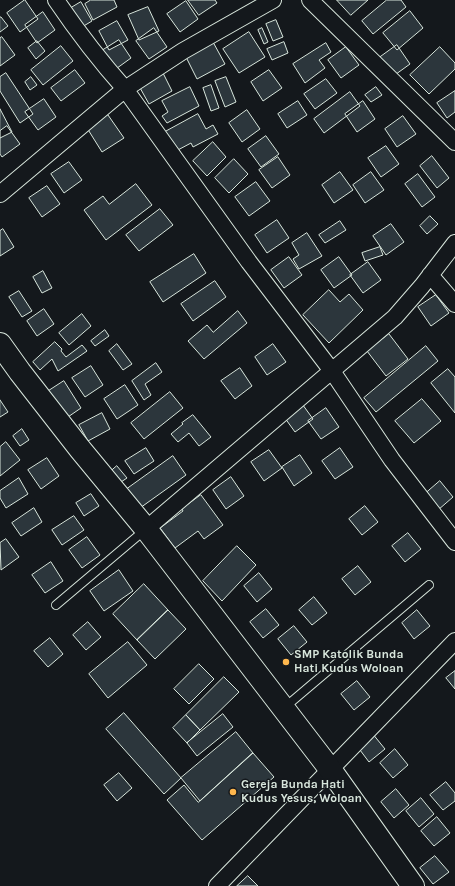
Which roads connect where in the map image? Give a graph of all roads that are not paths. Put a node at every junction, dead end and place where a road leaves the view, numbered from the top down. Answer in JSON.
{"nodes":[{"id":1,"x":56,"y":0,"type":"edge"},
{"id":2,"x":273,"y":0,"type":"edge"},
{"id":3,"x":310,"y":0,"type":"edge"},
{"id":4,"x":125,"y":89,"type":"junction"},
{"id":5,"x":455,"y":142,"type":"edge"},
{"id":6,"x":0,"y":194,"type":"edge"},
{"id":7,"x":455,"y":243,"type":"edge"},
{"id":8,"x":430,"y":275,"type":"junction"},
{"id":9,"x":455,"y":304,"type":"edge"},
{"id":10,"x":0,"y":344,"type":"edge"},
{"id":11,"x":332,"y":372,"type":"junction"},
{"id":12,"x":146,"y":529,"type":"junction"},
{"id":13,"x":455,"y":542,"type":"edge"},
{"id":14,"x":429,"y":585,"type":"dead end"},
{"id":15,"x":56,"y":605,"type":"dead end"},
{"id":16,"x":455,"y":641,"type":"edge"},
{"id":17,"x":283,"y":708,"type":"junction"},
{"id":18,"x":330,"y":769,"type":"junction"},
{"id":19,"x":217,"y":886,"type":"edge"},
{"id":20,"x":414,"y":886,"type":"edge"}],
"edges":[{"from":1,"to":4,"type":"street"},
{"from":2,"to":4,"type":"street"},
{"from":3,"to":5,"type":"street"},
{"from":4,"to":6,"type":"street"},
{"from":4,"to":11,"type":"street"},
{"from":7,"to":8,"type":"street"},
{"from":8,"to":9,"type":"street"},
{"from":8,"to":11,"type":"street"},
{"from":10,"to":12,"type":"main road"},
{"from":11,"to":12,"type":"street"},
{"from":11,"to":13,"type":"street"},
{"from":12,"to":15,"type":"lane"},
{"from":12,"to":17,"type":"main road"},
{"from":14,"to":17,"type":"lane"},
{"from":16,"to":18,"type":"street"},
{"from":17,"to":18,"type":"main road"},
{"from":18,"to":19,"type":"street"},
{"from":18,"to":20,"type":"main road"}]}
